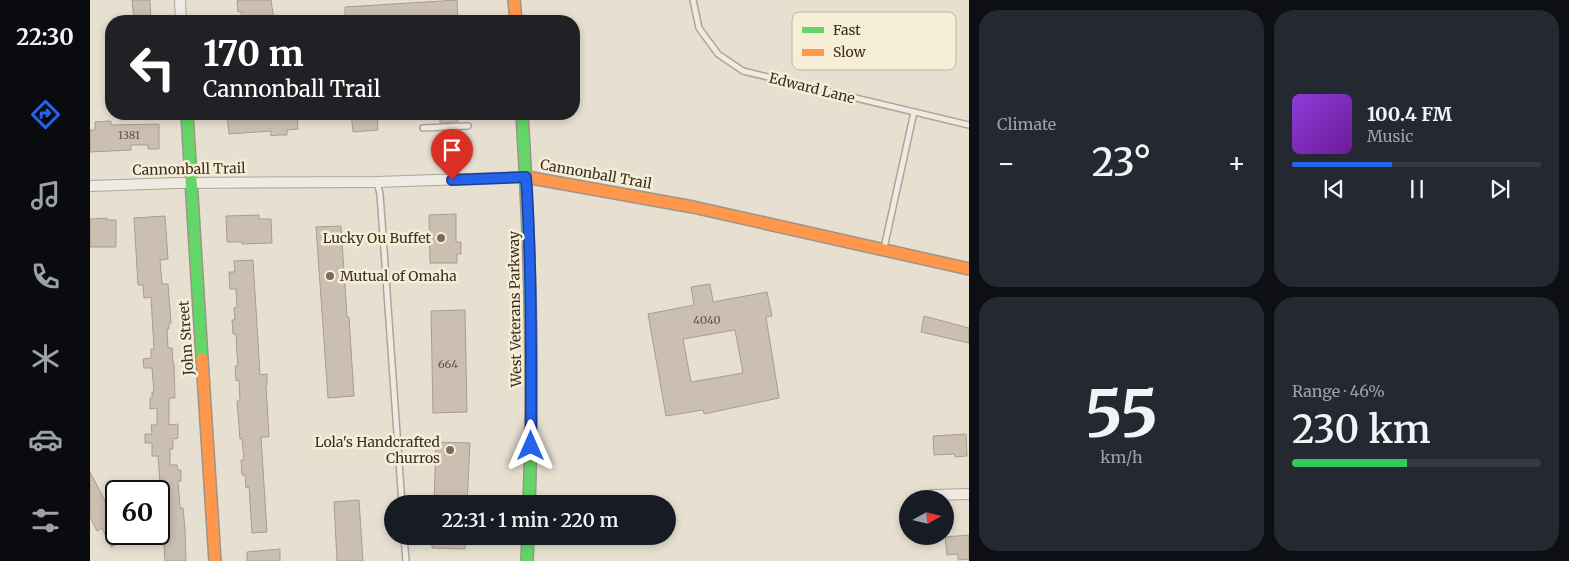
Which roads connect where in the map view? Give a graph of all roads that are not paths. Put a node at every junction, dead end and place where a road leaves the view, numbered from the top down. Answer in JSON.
{"nodes":[{"id":1,"x":180,"y":0,"type":"edge"},
{"id":2,"x":514,"y":0,"type":"edge"},
{"id":3,"x":693,"y":0,"type":"edge"},
{"id":4,"x":181,"y":15,"type":"edge"},
{"id":5,"x":515,"y":15,"type":"edge"},
{"id":6,"x":914,"y":112,"type":"junction"},
{"id":7,"x":187,"y":120,"type":"edge"},
{"id":8,"x":522,"y":120,"type":"edge"},
{"id":9,"x":969,"y":125,"type":"edge"},
{"id":10,"x":468,"y":126,"type":"dead end"},
{"id":11,"x":423,"y":128,"type":"dead end"},
{"id":12,"x":526,"y":177,"type":"junction"},
{"id":13,"x":377,"y":182,"type":"junction"},
{"id":14,"x":192,"y":183,"type":"junction"},
{"id":15,"x":90,"y":186,"type":"edge"},
{"id":16,"x":884,"y":249,"type":"junction"},
{"id":17,"x":969,"y":269,"type":"edge"},
{"id":18,"x":969,"y":494,"type":"edge"},
{"id":19,"x":401,"y":495,"type":"edge"},
{"id":20,"x":529,"y":495,"type":"edge"},
{"id":21,"x":954,"y":495,"type":"edge"},
{"id":22,"x":405,"y":545,"type":"edge"},
{"id":23,"x":528,"y":545,"type":"edge"},
{"id":24,"x":215,"y":561,"type":"edge"},
{"id":25,"x":406,"y":561,"type":"edge"},
{"id":26,"x":527,"y":561,"type":"edge"}],
"edges":[{"from":1,"to":4,"type":"street"},
{"from":2,"to":5,"type":"main road"},
{"from":3,"to":6,"type":"lane","name":"Edward Lane"},
{"from":6,"to":9,"type":"lane","name":"Edward Lane"},
{"from":6,"to":16,"type":"lane"},
{"from":7,"to":14,"type":"main road","name":"John Street"},
{"from":8,"to":12,"type":"main road","name":"West Veterans Parkway"},
{"from":10,"to":11,"type":"lane"},
{"from":12,"to":13,"type":"street","name":"Cannonball Trail"},
{"from":12,"to":16,"type":"main road","name":"Cannonball Trail"},
{"from":12,"to":20,"type":"main road","name":"West Veterans Parkway"},
{"from":13,"to":14,"type":"street","name":"Cannonball Trail"},
{"from":13,"to":19,"type":"lane"},
{"from":14,"to":15,"type":"street","name":"Cannonball Trail"},
{"from":14,"to":24,"type":"main road","name":"John Street"},
{"from":16,"to":17,"type":"main road","name":"Cannonball Trail"},
{"from":18,"to":21,"type":"street"},
{"from":22,"to":25,"type":"lane"},
{"from":23,"to":26,"type":"main road"}]}
